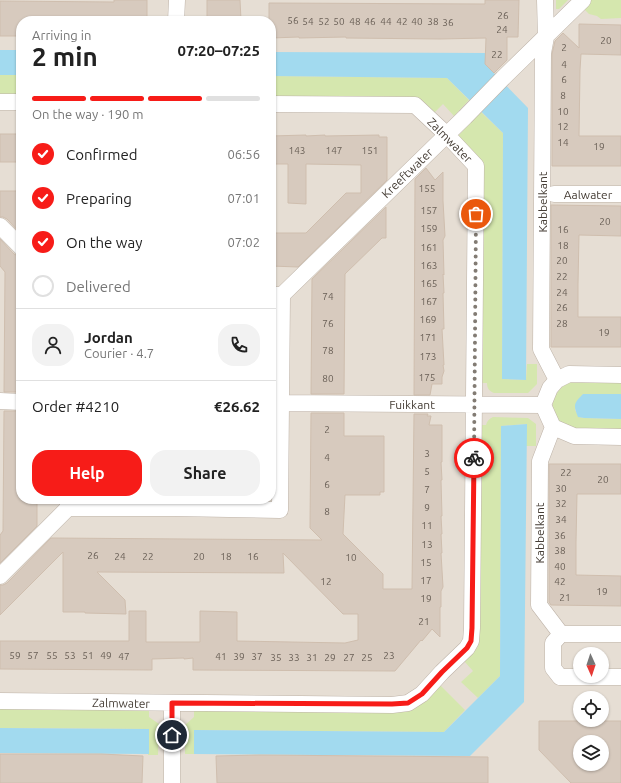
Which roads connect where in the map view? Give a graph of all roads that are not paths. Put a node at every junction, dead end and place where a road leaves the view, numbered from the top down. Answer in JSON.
{"nodes":[{"id":1,"x":177,"y":0,"type":"edge"},
{"id":2,"x":545,"y":0,"type":"edge"},
{"id":3,"x":582,"y":0,"type":"edge"},
{"id":4,"x":176,"y":16,"type":"edge"},
{"id":5,"x":546,"y":37,"type":"junction"},
{"id":6,"x":0,"y":102,"type":"edge"},
{"id":7,"x":16,"y":102,"type":"edge"},
{"id":8,"x":276,"y":104,"type":"edge"},
{"id":9,"x":446,"y":134,"type":"junction"},
{"id":10,"x":554,"y":194,"type":"dead end"},
{"id":11,"x":621,"y":194,"type":"edge"},
{"id":12,"x":0,"y":226,"type":"edge"},
{"id":13,"x":16,"y":242,"type":"edge"},
{"id":14,"x":276,"y":295,"type":"edge"},
{"id":15,"x":621,"y":375,"type":"edge"},
{"id":16,"x":557,"y":380,"type":"junction"},
{"id":17,"x":0,"y":401,"type":"edge"},
{"id":18,"x":16,"y":402,"type":"edge"},
{"id":19,"x":281,"y":403,"type":"junction"},
{"id":20,"x":474,"y":404,"type":"junction"},
{"id":21,"x":542,"y":405,"type":"junction"},
{"id":22,"x":553,"y":427,"type":"junction"},
{"id":23,"x":621,"y":436,"type":"edge"},
{"id":24,"x":68,"y":504,"type":"edge"},
{"id":25,"x":0,"y":576,"type":"edge"},
{"id":26,"x":561,"y":634,"type":"junction"},
{"id":27,"x":621,"y":634,"type":"edge"},
{"id":28,"x":621,"y":677,"type":"edge"},
{"id":29,"x":0,"y":701,"type":"edge"},
{"id":30,"x":172,"y":703,"type":"junction"},
{"id":31,"x":172,"y":783,"type":"edge"}],
"edges":[{"from":1,"to":4,"type":"street"},
{"from":2,"to":5,"type":"street","name":"Kabbelkant"},
{"from":3,"to":5,"type":"street","name":"Kreeftwater"},
{"from":5,"to":9,"type":"street","name":"Kreeftwater"},
{"from":5,"to":16,"type":"street","name":"Kabbelkant"},
{"from":6,"to":7,"type":"street"},
{"from":8,"to":9,"type":"street","name":"Zalmwater"},
{"from":9,"to":14,"type":"street","name":"Kreeftwater"},
{"from":9,"to":20,"type":"street","name":"Zalmwater"},
{"from":10,"to":11,"type":"street","name":"Aalwater"},
{"from":12,"to":13,"type":"street"},
{"from":14,"to":19,"type":"street","name":"Kreeftwater"},
{"from":15,"to":16,"type":"street"},
{"from":16,"to":21,"type":"street"},
{"from":17,"to":18,"type":"street"},
{"from":19,"to":20,"type":"street","name":"Fuikkant"},
{"from":19,"to":24,"type":"street","name":"Kreeftwater"},
{"from":20,"to":21,"type":"street","name":"Fuikkant"},
{"from":20,"to":30,"type":"street","name":"Zalmwater"},
{"from":21,"to":22,"type":"street"},
{"from":22,"to":23,"type":"street"},
{"from":22,"to":26,"type":"street","name":"Kabbelkant"},
{"from":24,"to":25,"type":"street","name":"Kreeftwater"},
{"from":26,"to":27,"type":"street"},
{"from":26,"to":28,"type":"street"},
{"from":29,"to":30,"type":"street","name":"Zalmwater"},
{"from":30,"to":31,"type":"street"}]}
